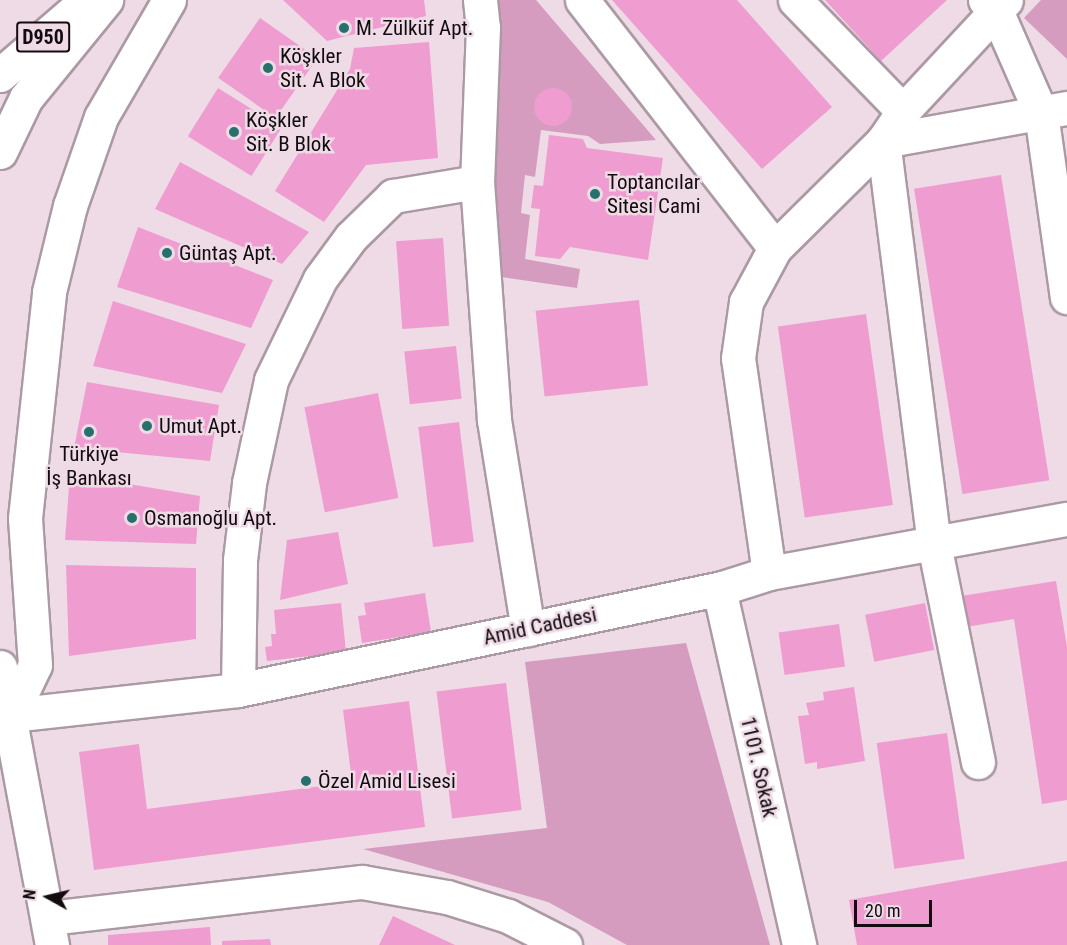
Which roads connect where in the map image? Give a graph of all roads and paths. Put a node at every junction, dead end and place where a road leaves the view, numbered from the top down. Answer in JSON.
{"nodes":[{"id":1,"x":87,"y":0,"type":"edge"},
{"id":2,"x":106,"y":0,"type":"edge"},
{"id":3,"x":169,"y":0,"type":"edge"},
{"id":4,"x":480,"y":0,"type":"edge"},
{"id":5,"x":582,"y":0,"type":"edge"},
{"id":6,"x":795,"y":0,"type":"edge"},
{"id":7,"x":996,"y":4,"type":"edge"},
{"id":8,"x":0,"y":75,"type":"edge"},
{"id":9,"x":903,"y":111,"type":"junction"},
{"id":10,"x":1054,"y":111,"type":"edge"},
{"id":11,"x":883,"y":141,"type":"junction"},
{"id":12,"x":0,"y":152,"type":"edge"},
{"id":13,"x":477,"y":182,"type":"junction"},
{"id":14,"x":775,"y":248,"type":"junction"},
{"id":15,"x":1067,"y":297,"type":"edge"},
{"id":16,"x":1067,"y":520,"type":"edge"},
{"id":17,"x":934,"y":544,"type":"junction"},
{"id":18,"x":769,"y":573,"type":"junction"},
{"id":19,"x":719,"y":589,"type":"junction"},
{"id":20,"x":528,"y":629,"type":"junction"},
{"id":21,"x":0,"y":666,"type":"edge"},
{"id":22,"x":238,"y":690,"type":"junction"},
{"id":23,"x":11,"y":715,"type":"junction"},
{"id":24,"x":978,"y":762,"type":"dead end"},
{"id":25,"x":51,"y":932,"type":"edge"},
{"id":26,"x":565,"y":945,"type":"edge"},
{"id":27,"x":799,"y":945,"type":"edge"}],
"edges":[{"from":1,"to":8,"type":"main road","number":"D950"},
{"from":2,"to":12,"type":"main road"},
{"from":3,"to":23,"type":"main road"},
{"from":4,"to":13,"type":"main road"},
{"from":5,"to":14,"type":"main road"},
{"from":6,"to":9,"type":"main road"},
{"from":7,"to":9,"type":"main road"},
{"from":7,"to":10,"type":"main road"},
{"from":9,"to":11,"type":"main road"},
{"from":10,"to":11,"type":"main road"},
{"from":10,"to":15,"type":"main road"},
{"from":11,"to":14,"type":"main road"},
{"from":11,"to":17,"type":"main road"},
{"from":13,"to":20,"type":"main road"},
{"from":13,"to":22,"type":"main road"},
{"from":14,"to":18,"type":"main road"},
{"from":16,"to":17,"type":"main road","name":"Amid Caddesi"},
{"from":17,"to":18,"type":"main road","name":"Amid Caddesi"},
{"from":17,"to":24,"type":"main road"},
{"from":18,"to":19,"type":"main road","name":"Amid Caddesi"},
{"from":19,"to":20,"type":"main road","name":"Amid Caddesi"},
{"from":19,"to":27,"type":"main road","name":"1101. Sokak"},
{"from":20,"to":22,"type":"main road","name":"Amid Caddesi"},
{"from":21,"to":23,"type":"main road"},
{"from":22,"to":23,"type":"main road","name":"Amid Caddesi"},
{"from":23,"to":25,"type":"main road"},
{"from":25,"to":26,"type":"main road"}]}
